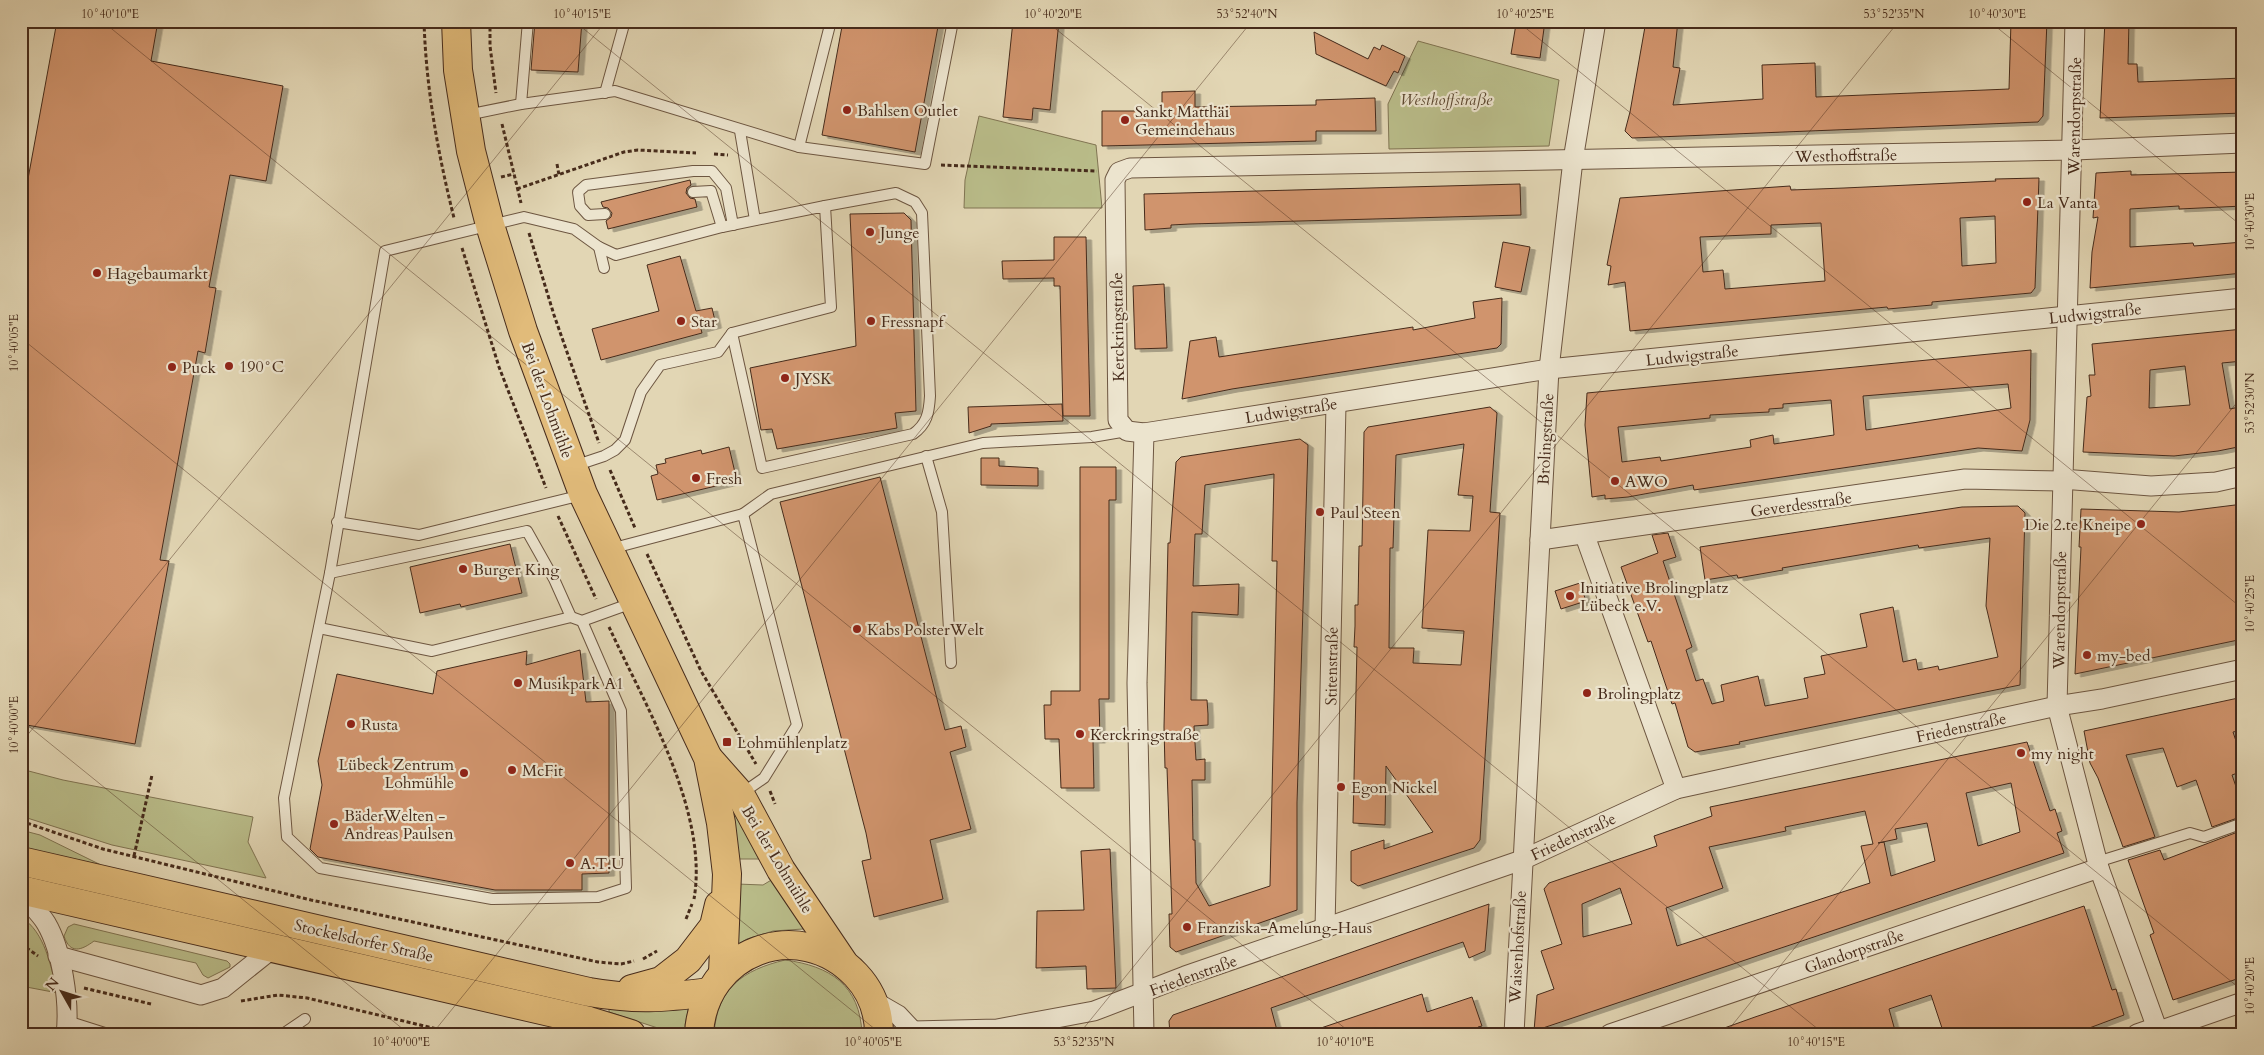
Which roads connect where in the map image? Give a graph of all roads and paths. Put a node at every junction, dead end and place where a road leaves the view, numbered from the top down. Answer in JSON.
{"nodes":[{"id":1,"x":456,"y":21,"type":"edge"},
{"id":2,"x":528,"y":21,"type":"edge"},
{"id":3,"x":625,"y":21,"type":"edge"},
{"id":4,"x":831,"y":21,"type":"edge"},
{"id":5,"x":953,"y":21,"type":"edge"},
{"id":6,"x":1596,"y":21,"type":"edge"},
{"id":7,"x":2075,"y":21,"type":"edge"},
{"id":8,"x":605,"y":93,"type":"junction"},
{"id":9,"x":521,"y":104,"type":"junction"},
{"id":10,"x":464,"y":116,"type":"junction"},
{"id":11,"x":740,"y":131,"type":"junction"},
{"id":12,"x":2243,"y":143,"type":"edge"},
{"id":13,"x":799,"y":147,"type":"junction"},
{"id":14,"x":2074,"y":150,"type":"junction"},
{"id":15,"x":1574,"y":160,"type":"junction"},
{"id":16,"x":557,"y":164,"type":"dead end"},
{"id":17,"x":926,"y":164,"type":"junction"},
{"id":18,"x":1119,"y":172,"type":"junction"},
{"id":19,"x":514,"y":174,"type":"dead end"},
{"id":20,"x":559,"y":175,"type":"dead end"},
{"id":21,"x":518,"y":189,"type":"dead end"},
{"id":22,"x":693,"y":192,"type":"dead end"},
{"id":23,"x":825,"y":206,"type":"junction"},
{"id":24,"x":605,"y":214,"type":"dead end"},
{"id":25,"x":755,"y":220,"type":"junction"},
{"id":26,"x":490,"y":225,"type":"junction"},
{"id":27,"x":733,"y":225,"type":"junction"},
{"id":28,"x":722,"y":227,"type":"junction"},
{"id":29,"x":599,"y":247,"type":"junction"},
{"id":30,"x":604,"y":268,"type":"dead end"},
{"id":31,"x":2243,"y":298,"type":"edge"},
{"id":32,"x":2067,"y":316,"type":"junction"},
{"id":33,"x":732,"y":332,"type":"junction"},
{"id":34,"x":1549,"y":369,"type":"junction"},
{"id":35,"x":1336,"y":404,"type":"junction"},
{"id":36,"x":1136,"y":432,"type":"junction"},
{"id":37,"x":926,"y":456,"type":"junction"},
{"id":38,"x":573,"y":466,"type":"junction"},
{"id":39,"x":2243,"y":476,"type":"edge"},
{"id":40,"x":2062,"y":480,"type":"junction"},
{"id":41,"x":584,"y":494,"type":"junction"},
{"id":42,"x":743,"y":514,"type":"junction"},
{"id":43,"x":337,"y":522,"type":"junction"},
{"id":44,"x":1584,"y":536,"type":"junction"},
{"id":45,"x":1540,"y":540,"type":"junction"},
{"id":46,"x":608,"y":549,"type":"junction"},
{"id":47,"x":330,"y":573,"type":"junction"},
{"id":48,"x":633,"y":602,"type":"junction"},
{"id":49,"x":571,"y":617,"type":"junction"},
{"id":50,"x":582,"y":621,"type":"junction"},
{"id":51,"x":319,"y":628,"type":"junction"},
{"id":52,"x":951,"y":663,"type":"dead end"},
{"id":53,"x":2243,"y":669,"type":"edge"},
{"id":54,"x":2057,"y":706,"type":"junction"},
{"id":55,"x":708,"y":758,"type":"junction"},
{"id":56,"x":152,"y":775,"type":"dead end"},
{"id":57,"x":1676,"y":789,"type":"junction"},
{"id":58,"x":740,"y":794,"type":"junction"},
{"id":59,"x":21,"y":821,"type":"edge"},
{"id":60,"x":2243,"y":823,"type":"edge"},
{"id":61,"x":134,"y":856,"type":"junction"},
{"id":62,"x":1522,"y":860,"type":"junction"},
{"id":63,"x":21,"y":861,"type":"edge"},
{"id":64,"x":2098,"y":865,"type":"junction"},
{"id":65,"x":727,"y":874,"type":"junction"},
{"id":66,"x":698,"y":876,"type":"dead end"},
{"id":67,"x":21,"y":892,"type":"edge"},
{"id":68,"x":685,"y":924,"type":"dead end"},
{"id":69,"x":1325,"y":929,"type":"junction"},
{"id":70,"x":273,"y":948,"type":"junction"},
{"id":71,"x":659,"y":950,"type":"dead end"},
{"id":72,"x":844,"y":963,"type":"junction"},
{"id":73,"x":60,"y":965,"type":"junction"},
{"id":74,"x":716,"y":982,"type":"junction"},
{"id":75,"x":589,"y":992,"type":"junction"},
{"id":76,"x":1143,"y":993,"type":"junction"},
{"id":77,"x":468,"y":994,"type":"junction"},
{"id":78,"x":872,"y":1000,"type":"junction"},
{"id":79,"x":237,"y":1001,"type":"dead end"},
{"id":80,"x":2243,"y":1002,"type":"edge"},
{"id":81,"x":158,"y":1006,"type":"dead end"},
{"id":82,"x":305,"y":1019,"type":"dead end"},
{"id":83,"x":67,"y":1023,"type":"edge"},
{"id":84,"x":2159,"y":1031,"type":"edge"},
{"id":85,"x":911,"y":1032,"type":"edge"},
{"id":86,"x":108,"y":1034,"type":"edge"},
{"id":87,"x":283,"y":1034,"type":"edge"},
{"id":88,"x":458,"y":1034,"type":"edge"},
{"id":89,"x":565,"y":1034,"type":"edge"},
{"id":90,"x":631,"y":1034,"type":"edge"},
{"id":91,"x":699,"y":1034,"type":"edge"},
{"id":92,"x":879,"y":1034,"type":"edge"},
{"id":93,"x":1144,"y":1034,"type":"edge"},
{"id":94,"x":1514,"y":1034,"type":"edge"},
{"id":95,"x":1610,"y":1034,"type":"edge"},
{"id":96,"x":2137,"y":1034,"type":"edge"}],
"edges":[{"from":1,"to":10,"type":"main road","name":"Bei der Lohmühle"},
{"from":2,"to":9,"type":"lane"},
{"from":3,"to":8,"type":"lane"},
{"from":4,"to":13,"type":"lane"},
{"from":5,"to":17,"type":"lane"},
{"from":6,"to":15,"type":"street","name":"Brolingstraße"},
{"from":7,"to":14,"type":"street","name":"Warendorpstraße"},
{"from":8,"to":9,"type":"lane"},
{"from":8,"to":11,"type":"lane"},
{"from":9,"to":10,"type":"lane"},
{"from":10,"to":26,"type":"main road","name":"Bei der Lohmühle"},
{"from":11,"to":13,"type":"lane"},
{"from":11,"to":25,"type":"lane"},
{"from":12,"to":14,"type":"street","name":"Westhoffstraße"},
{"from":13,"to":17,"type":"lane"},
{"from":14,"to":15,"type":"street","name":"Westhoffstraße"},
{"from":14,"to":32,"type":"street","name":"Warendorpstraße"},
{"from":15,"to":18,"type":"street","name":"Westhoffstraße"},
{"from":15,"to":34,"type":"street","name":"Brolingstraße"},
{"from":16,"to":20,"type":"path"},
{"from":17,"to":18,"type":"path"},
{"from":18,"to":36,"type":"street","name":"Kerckringstraße"},
{"from":19,"to":21,"type":"path"},
{"from":22,"to":28,"type":"lane"},
{"from":23,"to":25,"type":"lane"},
{"from":23,"to":33,"type":"lane"},
{"from":23,"to":33,"type":"lane"},
{"from":24,"to":27,"type":"lane"},
{"from":25,"to":27,"type":"lane"},
{"from":26,"to":29,"type":"lane"},
{"from":26,"to":38,"type":"main road","name":"Bei der Lohmühle"},
{"from":26,"to":43,"type":"lane"},
{"from":27,"to":28,"type":"lane"},
{"from":28,"to":29,"type":"lane"},
{"from":29,"to":30,"type":"lane"},
{"from":31,"to":32,"type":"street","name":"Ludwigstraße"},
{"from":32,"to":34,"type":"street","name":"Ludwigstraße"},
{"from":32,"to":40,"type":"street","name":"Warendorpstraße"},
{"from":33,"to":38,"type":"lane"},
{"from":34,"to":35,"type":"street","name":"Ludwigstraße"},
{"from":34,"to":45,"type":"street","name":"Brolingstraße"},
{"from":35,"to":36,"type":"street","name":"Ludwigstraße"},
{"from":35,"to":69,"type":"street","name":"Stitenstraße"},
{"from":36,"to":37,"type":"lane"},
{"from":36,"to":76,"type":"street","name":"Kerckringstraße"},
{"from":37,"to":42,"type":"lane"},
{"from":37,"to":52,"type":"lane"},
{"from":38,"to":41,"type":"main road","name":"Bei der Lohmühle"},
{"from":39,"to":40,"type":"street","name":"Geverdesstraße"},
{"from":40,"to":44,"type":"street","name":"Geverdesstraße"},
{"from":40,"to":54,"type":"street","name":"Warendorpstraße"},
{"from":41,"to":43,"type":"lane"},
{"from":41,"to":46,"type":"main road","name":"Bei der Lohmühle"},
{"from":42,"to":46,"type":"lane"},
{"from":42,"to":58,"type":"lane"},
{"from":43,"to":47,"type":"lane"},
{"from":44,"to":45,"type":"street","name":"Geverdesstraße"},
{"from":44,"to":57,"type":"street"},
{"from":45,"to":62,"type":"street","name":"Brolingstraße"},
{"from":46,"to":48,"type":"main road","name":"Bei der Lohmühle"},
{"from":47,"to":49,"type":"lane"},
{"from":47,"to":51,"type":"lane"},
{"from":48,"to":50,"type":"lane"},
{"from":48,"to":55,"type":"main road","name":"Bei der Lohmühle"},
{"from":49,"to":50,"type":"lane"},
{"from":49,"to":51,"type":"lane"},
{"from":50,"to":51,"type":"lane"},
{"from":53,"to":54,"type":"street","name":"Friedenstraße"},
{"from":54,"to":57,"type":"street","name":"Friedenstraße"},
{"from":54,"to":64,"type":"street","name":"Warendorpstraße"},
{"from":55,"to":58,"type":"main road","name":"Bei der Lohmühle"},
{"from":55,"to":65,"type":"main road","name":"Bei der Lohmühle"},
{"from":56,"to":61,"type":"path"},
{"from":57,"to":62,"type":"street","name":"Friedenstraße"},
{"from":58,"to":72,"type":"main road","name":"Bei der Lohmühle"},
{"from":59,"to":61,"type":"path"},
{"from":60,"to":64,"type":"lane"},
{"from":61,"to":71,"type":"path"},
{"from":62,"to":69,"type":"street","name":"Friedenstraße"},
{"from":62,"to":94,"type":"street","name":"Waisenhofstraße"},
{"from":63,"to":75,"type":"main road","name":"Stockelsdorfer Straße"},
{"from":64,"to":84,"type":"street","name":"Warendorpstraße"},
{"from":64,"to":95,"type":"street","name":"Glandorpstraße"},
{"from":65,"to":74,"type":"main road","name":"Bei der Lohmühle"},
{"from":65,"to":75,"type":"main road"},
{"from":66,"to":68,"type":"path"},
{"from":67,"to":70,"type":"main road","name":"Stockelsdorfer Straße"},
{"from":67,"to":73,"type":"street"},
{"from":69,"to":76,"type":"street","name":"Friedenstraße"},
{"from":70,"to":73,"type":"street","name":"Stockelsdorfer Straße"},
{"from":70,"to":77,"type":"main road","name":"Stockelsdorfer Straße"},
{"from":72,"to":74,"type":"main road"},
{"from":72,"to":78,"type":"main road"},
{"from":73,"to":81,"type":"path"},
{"from":73,"to":83,"type":"street"},
{"from":74,"to":75,"type":"main road","name":"Stockelsdorfer Straße"},
{"from":74,"to":91,"type":"main road","name":"Bei der Lohmühle"},
{"from":76,"to":85,"type":"street","name":"Friedenstraße"},
{"from":76,"to":93,"type":"street","name":"Kerckringstraße"},
{"from":77,"to":89,"type":"main road"},
{"from":77,"to":90,"type":"main road","name":"Stockelsdorfer Straße"},
{"from":78,"to":85,"type":"street","name":"Friedenstraße"},
{"from":78,"to":92,"type":"main road"},
{"from":79,"to":88,"type":"path"},
{"from":80,"to":84,"type":"street"},
{"from":82,"to":87,"type":"lane"},
{"from":83,"to":86,"type":"lane"},
{"from":84,"to":96,"type":"street"}]}
